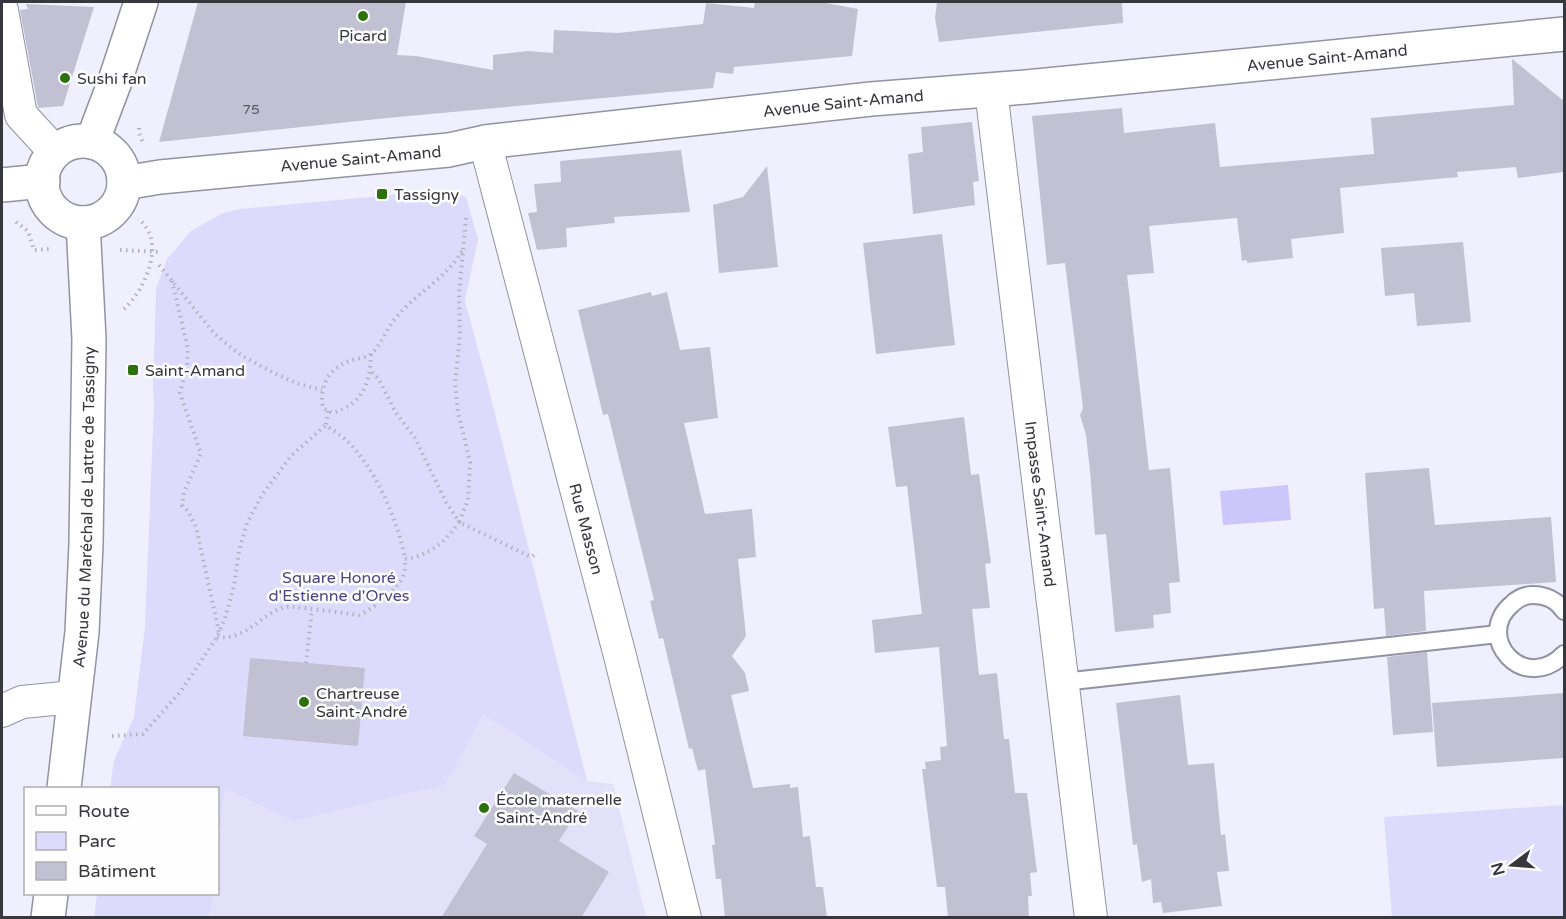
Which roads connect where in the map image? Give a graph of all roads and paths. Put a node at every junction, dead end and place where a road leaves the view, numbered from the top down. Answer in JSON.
{"nodes":[{"id":1,"x":141,"y":2,"type":"edge"},
{"id":2,"x":2,"y":10,"type":"edge"},
{"id":3,"x":1564,"y":34,"type":"edge"},
{"id":4,"x":991,"y":90,"type":"junction"},
{"id":5,"x":92,"y":142,"type":"junction"},
{"id":6,"x":484,"y":142,"type":"junction"},
{"id":7,"x":49,"y":167,"type":"junction"},
{"id":8,"x":124,"y":183,"type":"junction"},
{"id":9,"x":2,"y":185,"type":"edge"},
{"id":10,"x":466,"y":215,"type":"dead end"},
{"id":11,"x":137,"y":218,"type":"dead end"},
{"id":12,"x":83,"y":223,"type":"junction"},
{"id":13,"x":464,"y":248,"type":"junction"},
{"id":14,"x":159,"y":264,"type":"dead end"},
{"id":15,"x":172,"y":281,"type":"junction"},
{"id":16,"x":89,"y":339,"type":"junction"},
{"id":17,"x":371,"y":354,"type":"junction"},
{"id":18,"x":370,"y":371,"type":"junction"},
{"id":19,"x":322,"y":390,"type":"junction"},
{"id":20,"x":327,"y":411,"type":"junction"},
{"id":21,"x":326,"y":425,"type":"junction"},
{"id":22,"x":459,"y":522,"type":"junction"},
{"id":23,"x":538,"y":553,"type":"dead end"},
{"id":24,"x":405,"y":559,"type":"junction"},
{"id":25,"x":312,"y":610,"type":"junction"},
{"id":26,"x":1564,"y":611,"type":"edge"},
{"id":27,"x":1498,"y":634,"type":"junction"},
{"id":28,"x":218,"y":635,"type":"junction"},
{"id":29,"x":1564,"y":654,"type":"edge"},
{"id":30,"x":306,"y":663,"type":"dead end"},
{"id":31,"x":1063,"y":682,"type":"junction"},
{"id":32,"x":74,"y":697,"type":"junction"},
{"id":33,"x":2,"y":711,"type":"edge"},
{"id":34,"x":112,"y":736,"type":"dead end"},
{"id":35,"x":64,"y":787,"type":"edge"},
{"id":36,"x":51,"y":895,"type":"edge"},
{"id":37,"x":48,"y":918,"type":"edge"},
{"id":38,"x":685,"y":918,"type":"edge"},
{"id":39,"x":1092,"y":918,"type":"edge"}],
"edges":[{"from":1,"to":5,"type":"street"},
{"from":2,"to":7,"type":"street"},
{"from":3,"to":4,"type":"street","name":"Avenue Saint-Amand"},
{"from":4,"to":6,"type":"street","name":"Avenue Saint-Amand"},
{"from":4,"to":31,"type":"street","name":"Impasse Saint-Amand"},
{"from":5,"to":7,"type":"street"},
{"from":5,"to":8,"type":"street"},
{"from":6,"to":8,"type":"street","name":"Avenue Saint-Amand"},
{"from":6,"to":38,"type":"street","name":"Rue Masson"},
{"from":7,"to":9,"type":"street"},
{"from":7,"to":12,"type":"street"},
{"from":8,"to":12,"type":"street"},
{"from":10,"to":13,"type":"path"},
{"from":11,"to":16,"type":"path"},
{"from":12,"to":16,"type":"street","name":"Avenue du Maréchal de Lattre de Tassigny"},
{"from":13,"to":17,"type":"path"},
{"from":13,"to":22,"type":"path"},
{"from":14,"to":15,"type":"path"},
{"from":15,"to":19,"type":"path"},
{"from":15,"to":28,"type":"path"},
{"from":16,"to":32,"type":"street","name":"Avenue du Maréchal de Lattre de Tassigny"},
{"from":17,"to":18,"type":"path"},
{"from":17,"to":19,"type":"path"},
{"from":18,"to":20,"type":"path"},
{"from":18,"to":22,"type":"path"},
{"from":19,"to":20,"type":"path"},
{"from":20,"to":21,"type":"path"},
{"from":21,"to":24,"type":"path"},
{"from":21,"to":28,"type":"path"},
{"from":22,"to":23,"type":"path"},
{"from":22,"to":24,"type":"path"},
{"from":24,"to":25,"type":"path"},
{"from":25,"to":28,"type":"path"},
{"from":25,"to":30,"type":"path"},
{"from":26,"to":27,"type":"lane"},
{"from":27,"to":29,"type":"lane"},
{"from":27,"to":31,"type":"lane"},
{"from":28,"to":34,"type":"path"},
{"from":31,"to":39,"type":"street","name":"Impasse Saint-Amand"},
{"from":32,"to":33,"type":"street"},
{"from":32,"to":35,"type":"street","name":"Avenue du Maréchal de Lattre de Tassigny"},
{"from":36,"to":37,"type":"street"}]}
